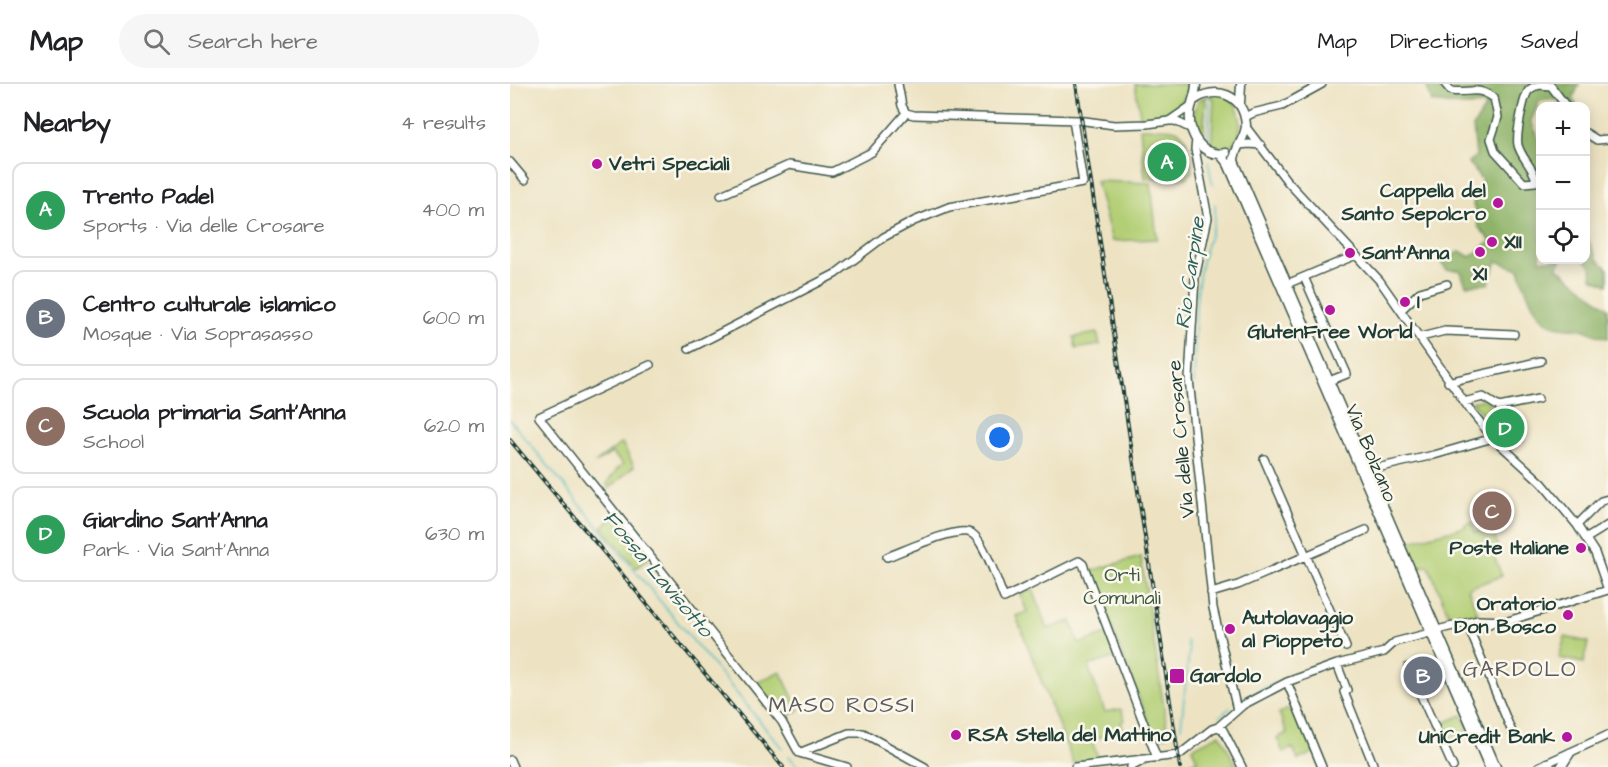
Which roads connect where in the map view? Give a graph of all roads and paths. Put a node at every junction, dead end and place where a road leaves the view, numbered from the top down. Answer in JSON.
{"nodes":[{"id":1,"x":898,"y":84,"type":"edge"},
{"id":2,"x":1196,"y":84,"type":"edge"},
{"id":3,"x":1241,"y":84,"type":"edge"},
{"id":4,"x":1322,"y":84,"type":"edge"},
{"id":5,"x":1445,"y":84,"type":"edge"},
{"id":6,"x":1216,"y":86,"type":"edge"},
{"id":7,"x":1563,"y":102,"type":"edge"},
{"id":8,"x":1192,"y":103,"type":"junction"},
{"id":9,"x":1241,"y":106,"type":"junction"},
{"id":10,"x":906,"y":113,"type":"junction"},
{"id":11,"x":1249,"y":115,"type":"junction"},
{"id":12,"x":1073,"y":120,"type":"junction"},
{"id":13,"x":1169,"y":121,"type":"junction"},
{"id":14,"x":1246,"y":128,"type":"junction"},
{"id":15,"x":1192,"y":129,"type":"junction"},
{"id":16,"x":1590,"y":136,"type":"edge"},
{"id":17,"x":1608,"y":139,"type":"edge"},
{"id":18,"x":1196,"y":140,"type":"junction"},
{"id":19,"x":1239,"y":145,"type":"junction"},
{"id":20,"x":1261,"y":145,"type":"junction"},
{"id":21,"x":1215,"y":154,"type":"junction"},
{"id":22,"x":510,"y":162,"type":"edge"},
{"id":23,"x":1198,"y":165,"type":"junction"},
{"id":24,"x":525,"y":180,"type":"dead end"},
{"id":25,"x":1254,"y":189,"type":"dead end"},
{"id":26,"x":721,"y":195,"type":"dead end"},
{"id":27,"x":1264,"y":231,"type":"junction"},
{"id":28,"x":1356,"y":255,"type":"junction"},
{"id":29,"x":1304,"y":277,"type":"junction"},
{"id":30,"x":1447,"y":284,"type":"dead end"},
{"id":31,"x":1287,"y":285,"type":"junction"},
{"id":32,"x":1401,"y":310,"type":"junction"},
{"id":33,"x":1514,"y":334,"type":"dead end"},
{"id":34,"x":1421,"y":337,"type":"junction"},
{"id":35,"x":689,"y":349,"type":"dead end"},
{"id":36,"x":1541,"y":361,"type":"dead end"},
{"id":37,"x":650,"y":365,"type":"dead end"},
{"id":38,"x":1329,"y":381,"type":"junction"},
{"id":39,"x":1448,"y":381,"type":"junction"},
{"id":40,"x":1538,"y":399,"type":"dead end"},
{"id":41,"x":1464,"y":402,"type":"junction"},
{"id":42,"x":1493,"y":438,"type":"junction"},
{"id":43,"x":1264,"y":459,"type":"dead end"},
{"id":44,"x":1377,"y":468,"type":"dead end"},
{"id":45,"x":1608,"y":499,"type":"edge"},
{"id":46,"x":1577,"y":525,"type":"junction"},
{"id":47,"x":1608,"y":525,"type":"edge"},
{"id":48,"x":1366,"y":530,"type":"dead end"},
{"id":49,"x":1587,"y":538,"type":"junction"},
{"id":50,"x":1306,"y":555,"type":"junction"},
{"id":51,"x":887,"y":557,"type":"dead end"},
{"id":52,"x":1608,"y":590,"type":"edge"},
{"id":53,"x":1211,"y":593,"type":"junction"},
{"id":54,"x":1495,"y":621,"type":"junction"},
{"id":55,"x":1442,"y":629,"type":"dead end"},
{"id":56,"x":1426,"y":634,"type":"dead end"},
{"id":57,"x":1346,"y":647,"type":"dead end"},
{"id":58,"x":1337,"y":664,"type":"junction"},
{"id":59,"x":1408,"y":667,"type":"dead end"},
{"id":60,"x":1287,"y":682,"type":"junction"},
{"id":61,"x":1237,"y":710,"type":"junction"},
{"id":62,"x":1218,"y":727,"type":"junction"},
{"id":63,"x":1512,"y":732,"type":"dead end"},
{"id":64,"x":1608,"y":735,"type":"edge"},
{"id":65,"x":799,"y":753,"type":"junction"},
{"id":66,"x":1570,"y":753,"type":"junction"},
{"id":67,"x":1157,"y":758,"type":"junction"},
{"id":68,"x":1144,"y":759,"type":"junction"},
{"id":69,"x":510,"y":760,"type":"edge"},
{"id":70,"x":1373,"y":764,"type":"dead end"},
{"id":71,"x":1545,"y":766,"type":"edge"},
{"id":72,"x":513,"y":767,"type":"edge"},
{"id":73,"x":847,"y":767,"type":"edge"},
{"id":74,"x":925,"y":767,"type":"edge"},
{"id":75,"x":1075,"y":767,"type":"edge"},
{"id":76,"x":1131,"y":767,"type":"edge"},
{"id":77,"x":1242,"y":767,"type":"edge"},
{"id":78,"x":1322,"y":767,"type":"edge"},
{"id":79,"x":1453,"y":767,"type":"edge"},
{"id":80,"x":1489,"y":767,"type":"edge"},
{"id":81,"x":1496,"y":767,"type":"edge"},
{"id":82,"x":1561,"y":767,"type":"edge"}],
"edges":[{"from":1,"to":10,"type":"street"},
{"from":2,"to":8,"type":"main road"},
{"from":3,"to":9,"type":"main road"},
{"from":4,"to":11,"type":"street"},
{"from":5,"to":7,"type":"street"},
{"from":6,"to":8,"type":"main road"},
{"from":6,"to":9,"type":"main road"},
{"from":8,"to":13,"type":"street"},
{"from":8,"to":15,"type":"main road"},
{"from":9,"to":11,"type":"main road"},
{"from":10,"to":12,"type":"street"},
{"from":10,"to":26,"type":"street"},
{"from":11,"to":14,"type":"main road"},
{"from":12,"to":13,"type":"street"},
{"from":12,"to":35,"type":"street"},
{"from":13,"to":15,"type":"street"},
{"from":14,"to":19,"type":"main road"},
{"from":14,"to":20,"type":"street"},
{"from":15,"to":18,"type":"main road"},
{"from":16,"to":17,"type":"street"},
{"from":18,"to":21,"type":"main road"},
{"from":18,"to":23,"type":"street","name":"Via delle Crosare"},
{"from":19,"to":20,"type":"street"},
{"from":19,"to":21,"type":"main road"},
{"from":19,"to":27,"type":"main road","name":"Via Bolzano"},
{"from":20,"to":28,"type":"street"},
{"from":21,"to":23,"type":"street"},
{"from":21,"to":80,"type":"main road","name":"Via Bolzano"},
{"from":22,"to":24,"type":"street"},
{"from":23,"to":53,"type":"street","name":"Via delle Crosare"},
{"from":25,"to":27,"type":"main road"},
{"from":27,"to":31,"type":"main road","name":"Via Bolzano"},
{"from":28,"to":29,"type":"street"},
{"from":28,"to":32,"type":"street"},
{"from":29,"to":31,"type":"street"},
{"from":29,"to":38,"type":"street"},
{"from":30,"to":32,"type":"street"},
{"from":31,"to":38,"type":"main road","name":"Via Bolzano"},
{"from":32,"to":34,"type":"street"},
{"from":33,"to":34,"type":"street"},
{"from":34,"to":39,"type":"street"},
{"from":36,"to":39,"type":"street"},
{"from":37,"to":65,"type":"street"},
{"from":38,"to":81,"type":"main road","name":"Via Bolzano"},
{"from":39,"to":41,"type":"street"},
{"from":40,"to":41,"type":"street"},
{"from":41,"to":42,"type":"street"},
{"from":42,"to":44,"type":"street"},
{"from":42,"to":46,"type":"street"},
{"from":43,"to":50,"type":"street"},
{"from":45,"to":46,"type":"street"},
{"from":46,"to":49,"type":"street"},
{"from":47,"to":49,"type":"street"},
{"from":48,"to":50,"type":"street"},
{"from":49,"to":52,"type":"street"},
{"from":50,"to":53,"type":"street"},
{"from":50,"to":57,"type":"street"},
{"from":51,"to":67,"type":"street"},
{"from":52,"to":54,"type":"street"},
{"from":53,"to":61,"type":"street","name":"Via delle Crosare"},
{"from":54,"to":55,"type":"street"},
{"from":54,"to":63,"type":"street"},
{"from":56,"to":58,"type":"street"},
{"from":58,"to":60,"type":"street"},
{"from":58,"to":70,"type":"street"},
{"from":59,"to":79,"type":"street"},
{"from":60,"to":61,"type":"street"},
{"from":60,"to":78,"type":"street"},
{"from":61,"to":62,"type":"street"},
{"from":62,"to":67,"type":"street"},
{"from":62,"to":77,"type":"street"},
{"from":64,"to":66,"type":"street"},
{"from":65,"to":73,"type":"street"},
{"from":65,"to":74,"type":"street"},
{"from":66,"to":71,"type":"street"},
{"from":66,"to":82,"type":"main road"},
{"from":67,"to":68,"type":"street"},
{"from":68,"to":75,"type":"street"},
{"from":68,"to":76,"type":"street"},
{"from":69,"to":72,"type":"street"}]}
